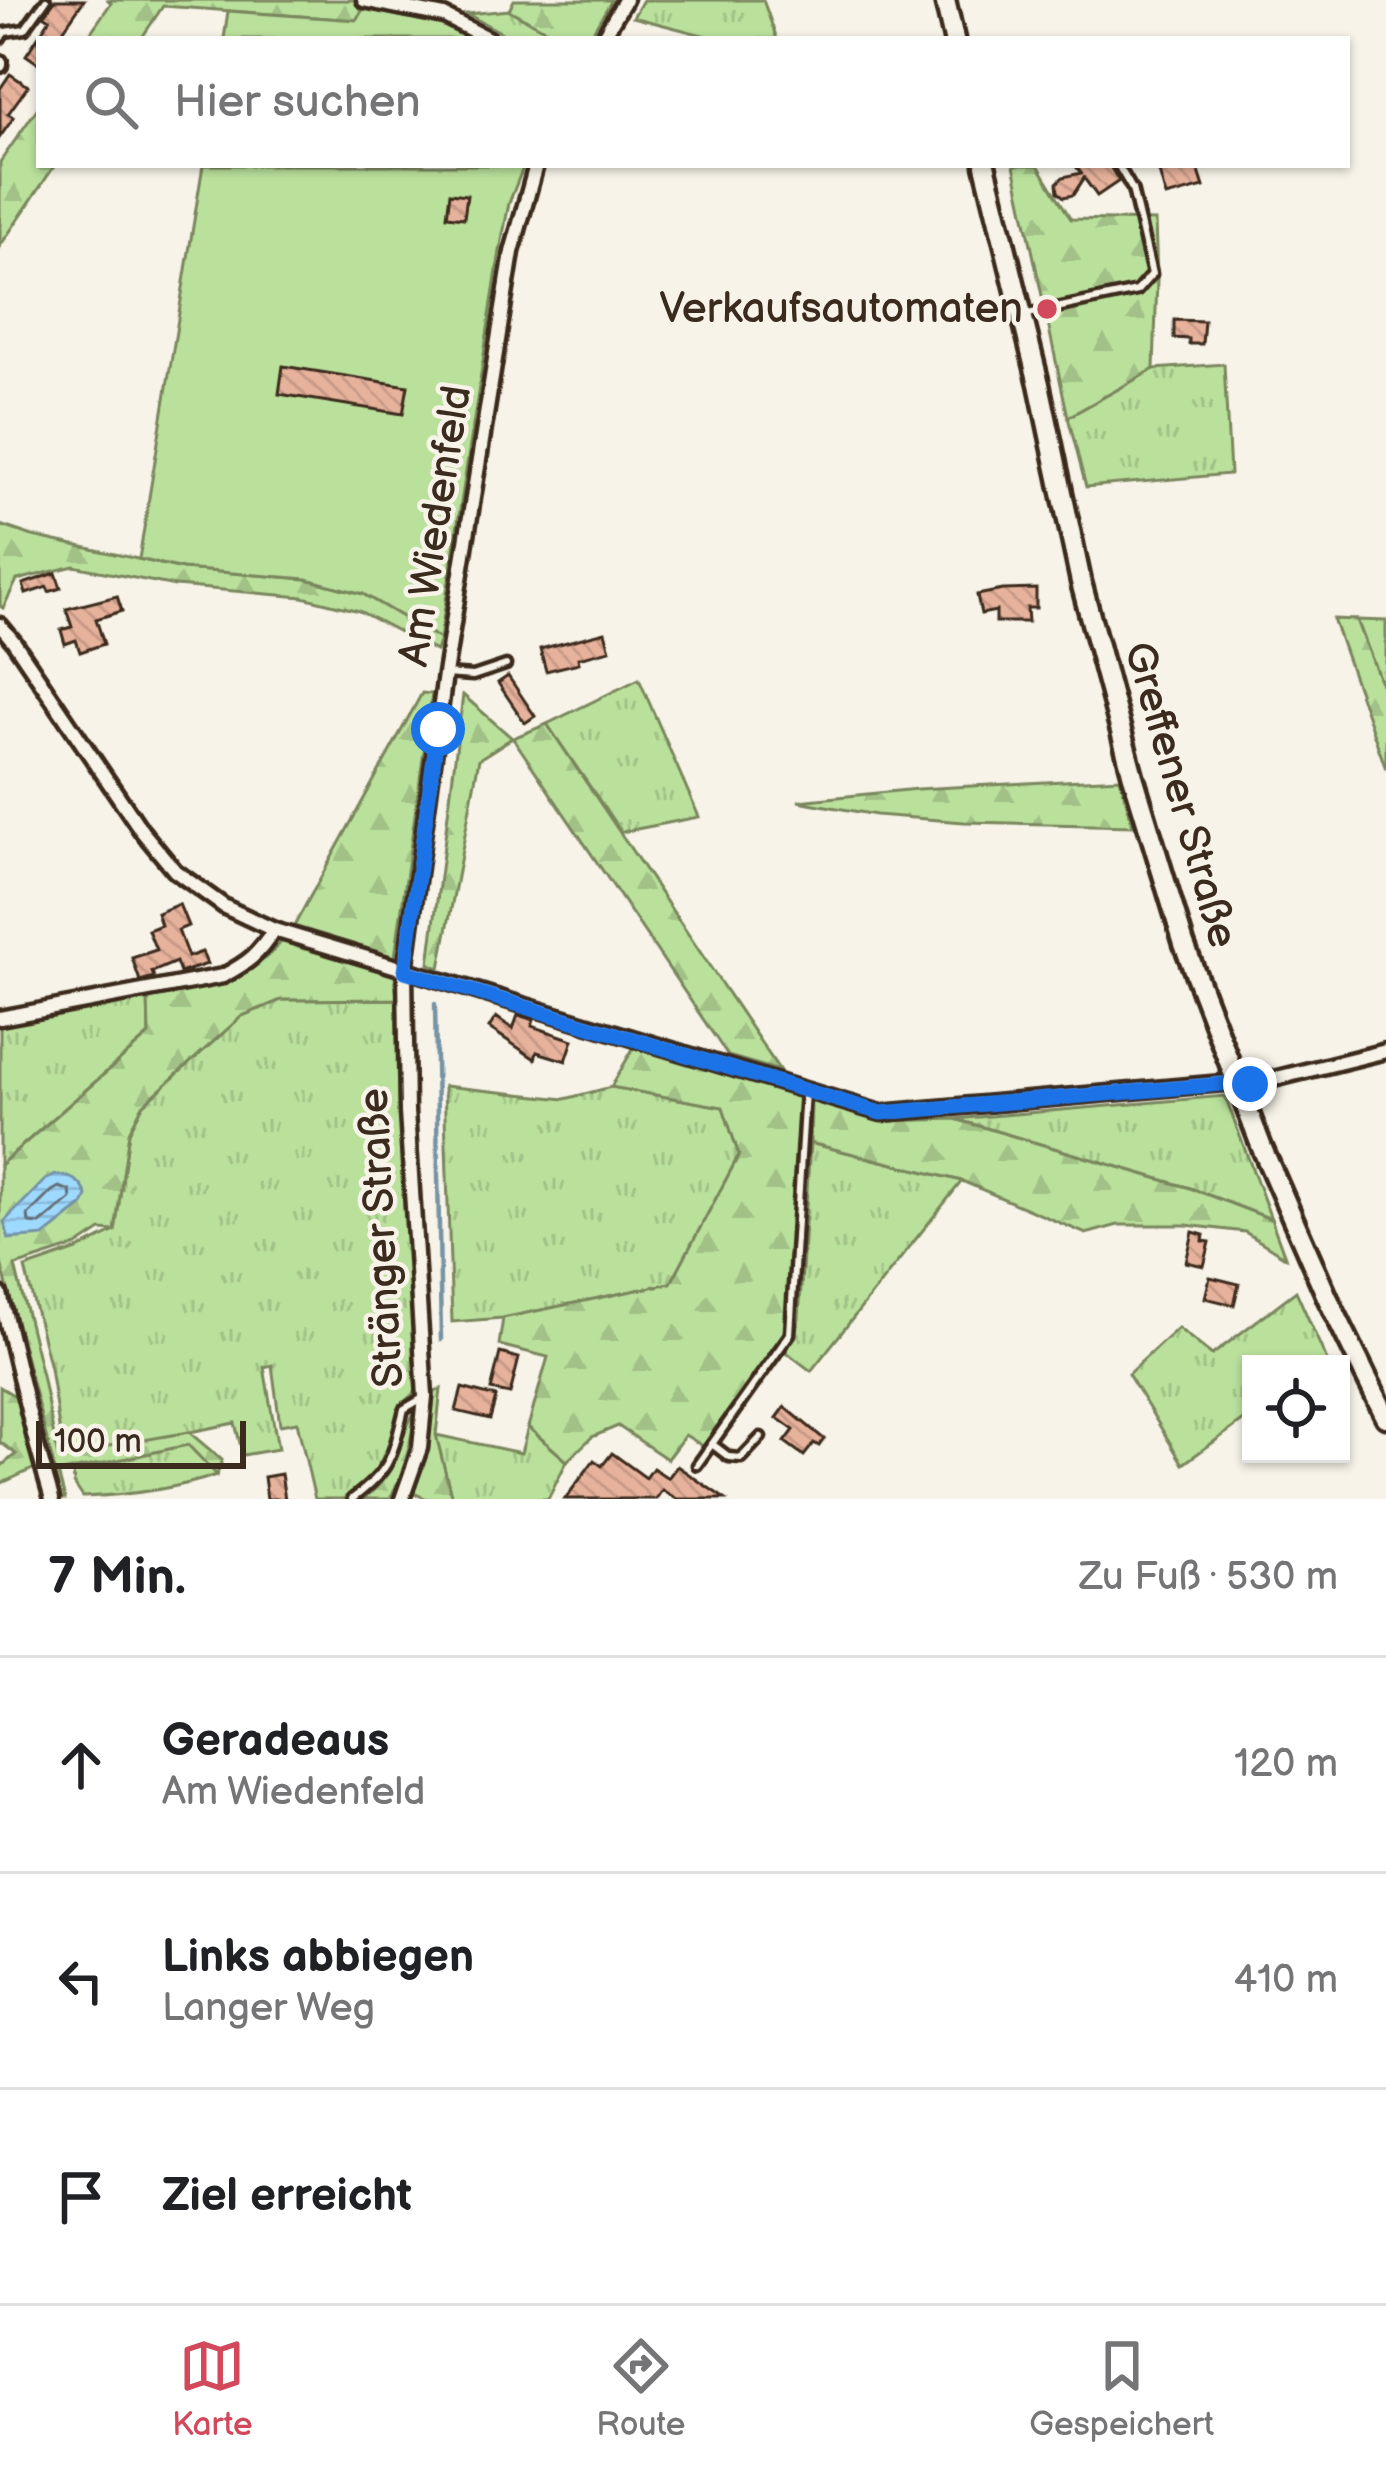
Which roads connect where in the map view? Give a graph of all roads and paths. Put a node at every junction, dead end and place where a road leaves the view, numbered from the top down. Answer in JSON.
{"nodes":[{"id":1,"x":46,"y":0,"type":"edge"},
{"id":2,"x":364,"y":0,"type":"edge"},
{"id":3,"x":626,"y":0,"type":"edge"},
{"id":4,"x":945,"y":0,"type":"edge"},
{"id":5,"x":483,"y":36,"type":"edge"},
{"id":6,"x":604,"y":36,"type":"edge"},
{"id":7,"x":953,"y":36,"type":"edge"},
{"id":8,"x":0,"y":39,"type":"edge"},
{"id":9,"x":535,"y":168,"type":"edge"},
{"id":10,"x":987,"y":168,"type":"edge"},
{"id":11,"x":1120,"y":168,"type":"edge"},
{"id":12,"x":1022,"y":315,"type":"junction"},
{"id":13,"x":0,"y":626,"type":"edge"},
{"id":14,"x":506,"y":665,"type":"dead end"},
{"id":15,"x":446,"y":674,"type":"junction"},
{"id":16,"x":274,"y":929,"type":"junction"},
{"id":17,"x":405,"y":971,"type":"junction"},
{"id":18,"x":0,"y":1018,"type":"edge"},
{"id":19,"x":1386,"y":1051,"type":"edge"},
{"id":20,"x":1236,"y":1084,"type":"junction"},
{"id":21,"x":805,"y":1090,"type":"junction"},
{"id":22,"x":0,"y":1294,"type":"edge"},
{"id":23,"x":425,"y":1396,"type":"junction"},
{"id":24,"x":1386,"y":1418,"type":"edge"},
{"id":25,"x":761,"y":1437,"type":"dead end"},
{"id":26,"x":711,"y":1443,"type":"junction"},
{"id":27,"x":697,"y":1465,"type":"dead end"},
{"id":28,"x":52,"y":1499,"type":"edge"},
{"id":29,"x":352,"y":1499,"type":"edge"},
{"id":30,"x":402,"y":1499,"type":"edge"}],
"edges":[{"from":1,"to":8,"type":"lane"},
{"from":2,"to":5,"type":"street"},
{"from":3,"to":6,"type":"street"},
{"from":4,"to":7,"type":"main road"},
{"from":9,"to":15,"type":"street","name":"Am Wiedenfeld"},
{"from":10,"to":12,"type":"main road","name":"Greffener Straße"},
{"from":11,"to":12,"type":"lane"},
{"from":12,"to":20,"type":"main road","name":"Greffener Straße"},
{"from":13,"to":16,"type":"street"},
{"from":14,"to":15,"type":"lane"},
{"from":15,"to":17,"type":"street","name":"Am Wiedenfeld"},
{"from":16,"to":17,"type":"street"},
{"from":16,"to":18,"type":"street"},
{"from":17,"to":21,"type":"street"},
{"from":17,"to":23,"type":"street","name":"Stränger Straße"},
{"from":19,"to":20,"type":"street"},
{"from":20,"to":21,"type":"street"},
{"from":20,"to":24,"type":"main road","name":"Greffener Straße"},
{"from":21,"to":26,"type":"lane"},
{"from":22,"to":28,"type":"street"},
{"from":23,"to":29,"type":"lane"},
{"from":23,"to":30,"type":"street","name":"Stränger Straße"},
{"from":25,"to":26,"type":"lane"},
{"from":26,"to":27,"type":"lane"}]}
